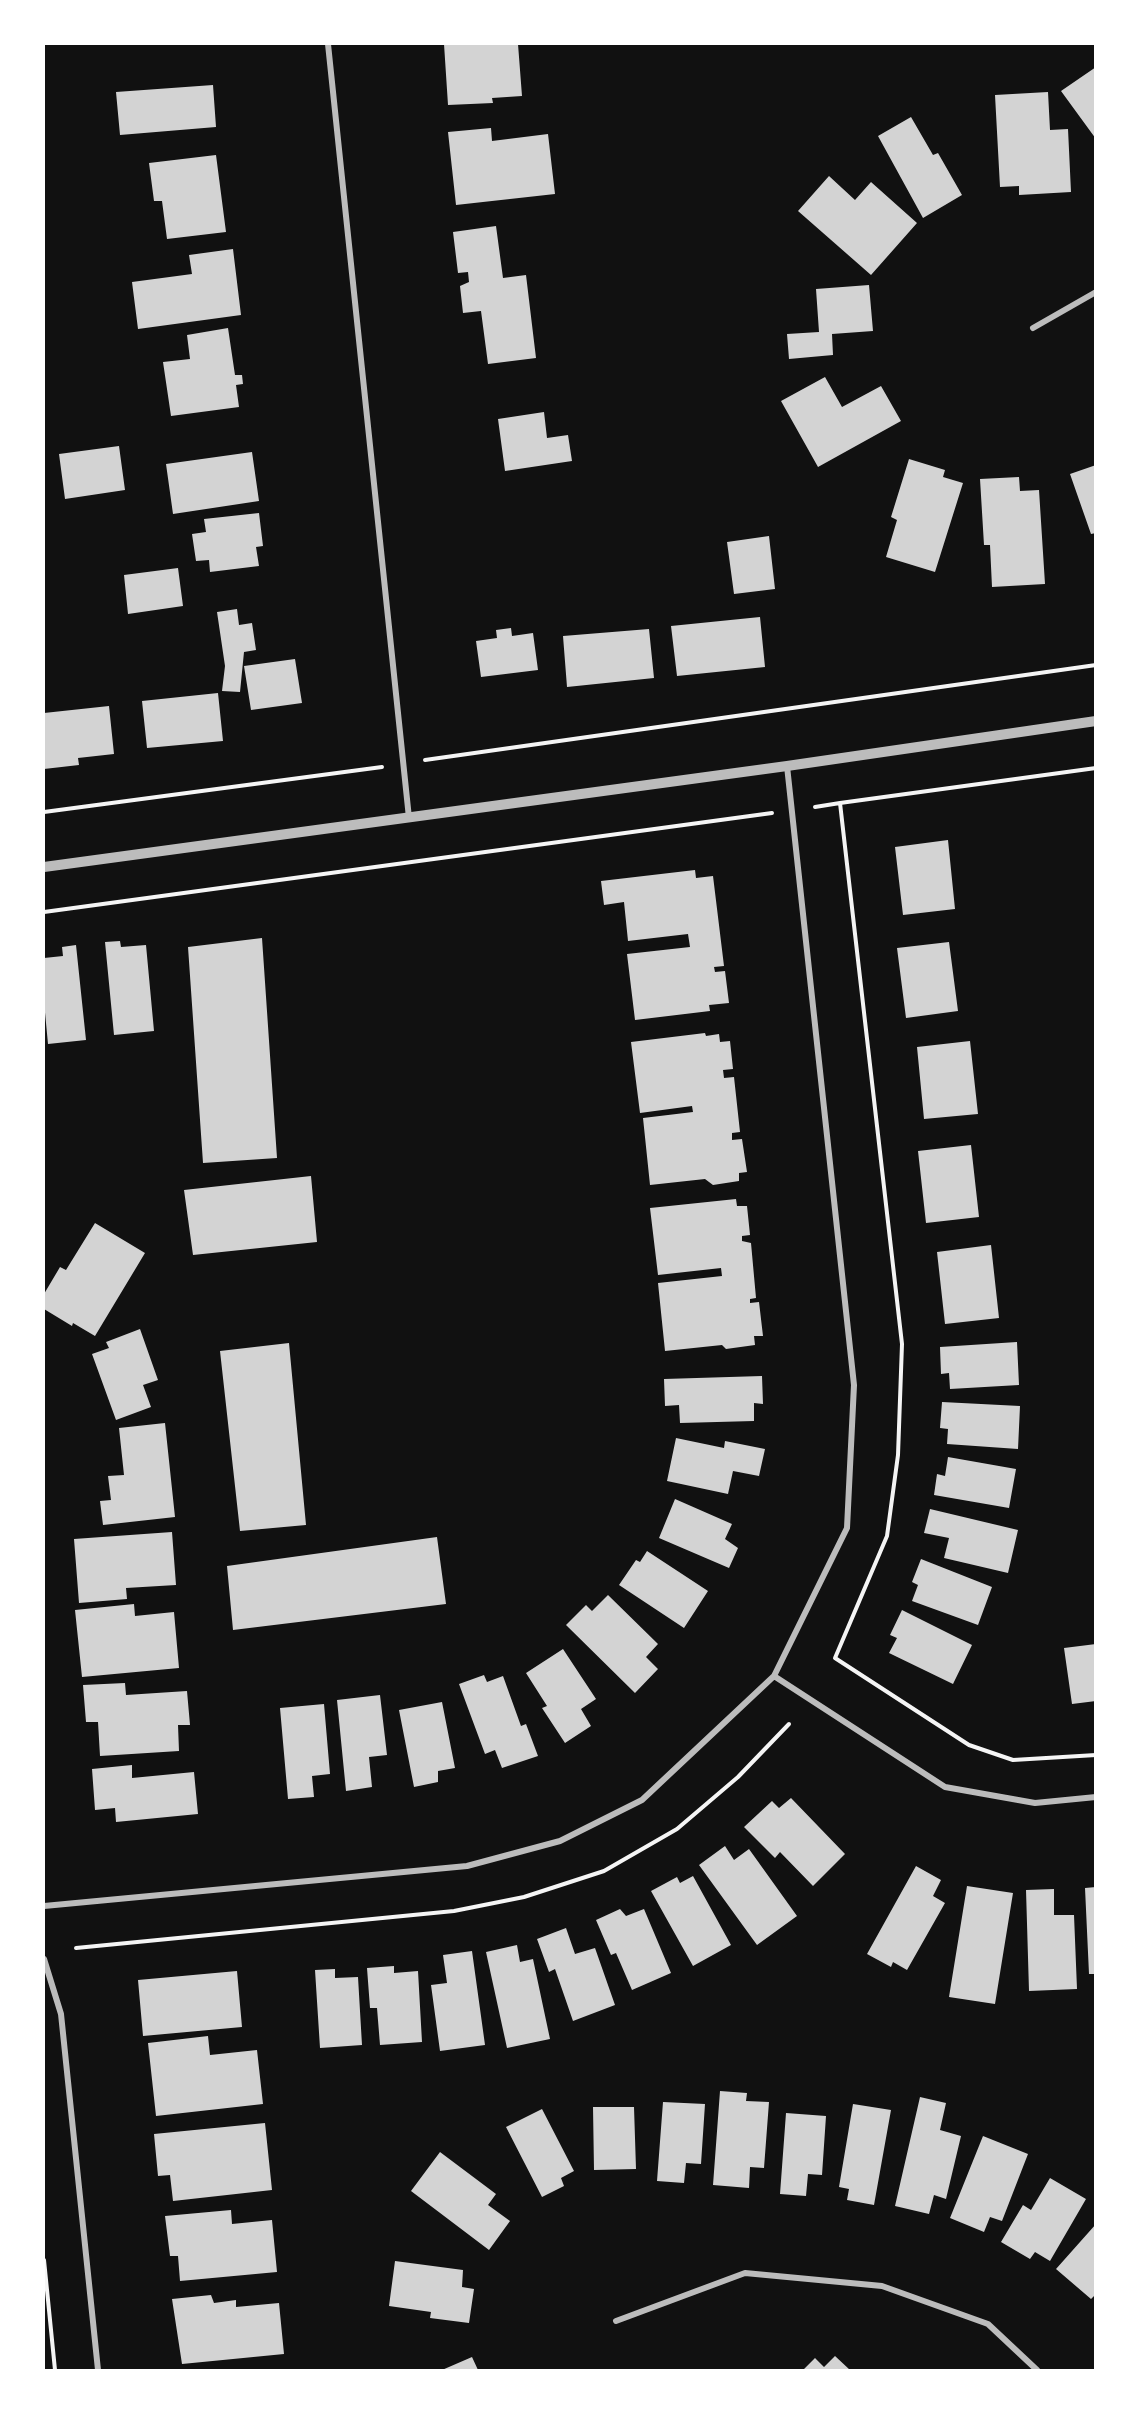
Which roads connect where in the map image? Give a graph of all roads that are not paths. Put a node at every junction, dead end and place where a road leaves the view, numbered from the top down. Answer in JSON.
{"nodes":[{"id":1,"x":328,"y":44,"type":"edge"},
{"id":2,"x":1095,"y":292,"type":"edge"},
{"id":3,"x":1034,"y":328,"type":"dead end"},
{"id":4,"x":1095,"y":720,"type":"edge"},
{"id":5,"x":787,"y":766,"type":"junction"},
{"id":6,"x":409,"y":818,"type":"junction"},
{"id":7,"x":44,"y":867,"type":"edge"},
{"id":8,"x":774,"y":1676,"type":"junction"},
{"id":9,"x":1095,"y":1797,"type":"edge"},
{"id":10,"x":44,"y":1906,"type":"edge"},
{"id":11,"x":44,"y":1959,"type":"edge"},
{"id":12,"x":616,"y":2321,"type":"dead end"},
{"id":13,"x":98,"y":2370,"type":"edge"},
{"id":14,"x":1037,"y":2370,"type":"edge"}],
"edges":[{"from":1,"to":6,"type":"street"},
{"from":2,"to":3,"type":"street"},
{"from":4,"to":5,"type":"street"},
{"from":5,"to":6,"type":"street"},
{"from":5,"to":8,"type":"street"},
{"from":6,"to":7,"type":"street"},
{"from":8,"to":9,"type":"street"},
{"from":8,"to":10,"type":"street"},
{"from":11,"to":13,"type":"street"},
{"from":12,"to":14,"type":"street"}]}
